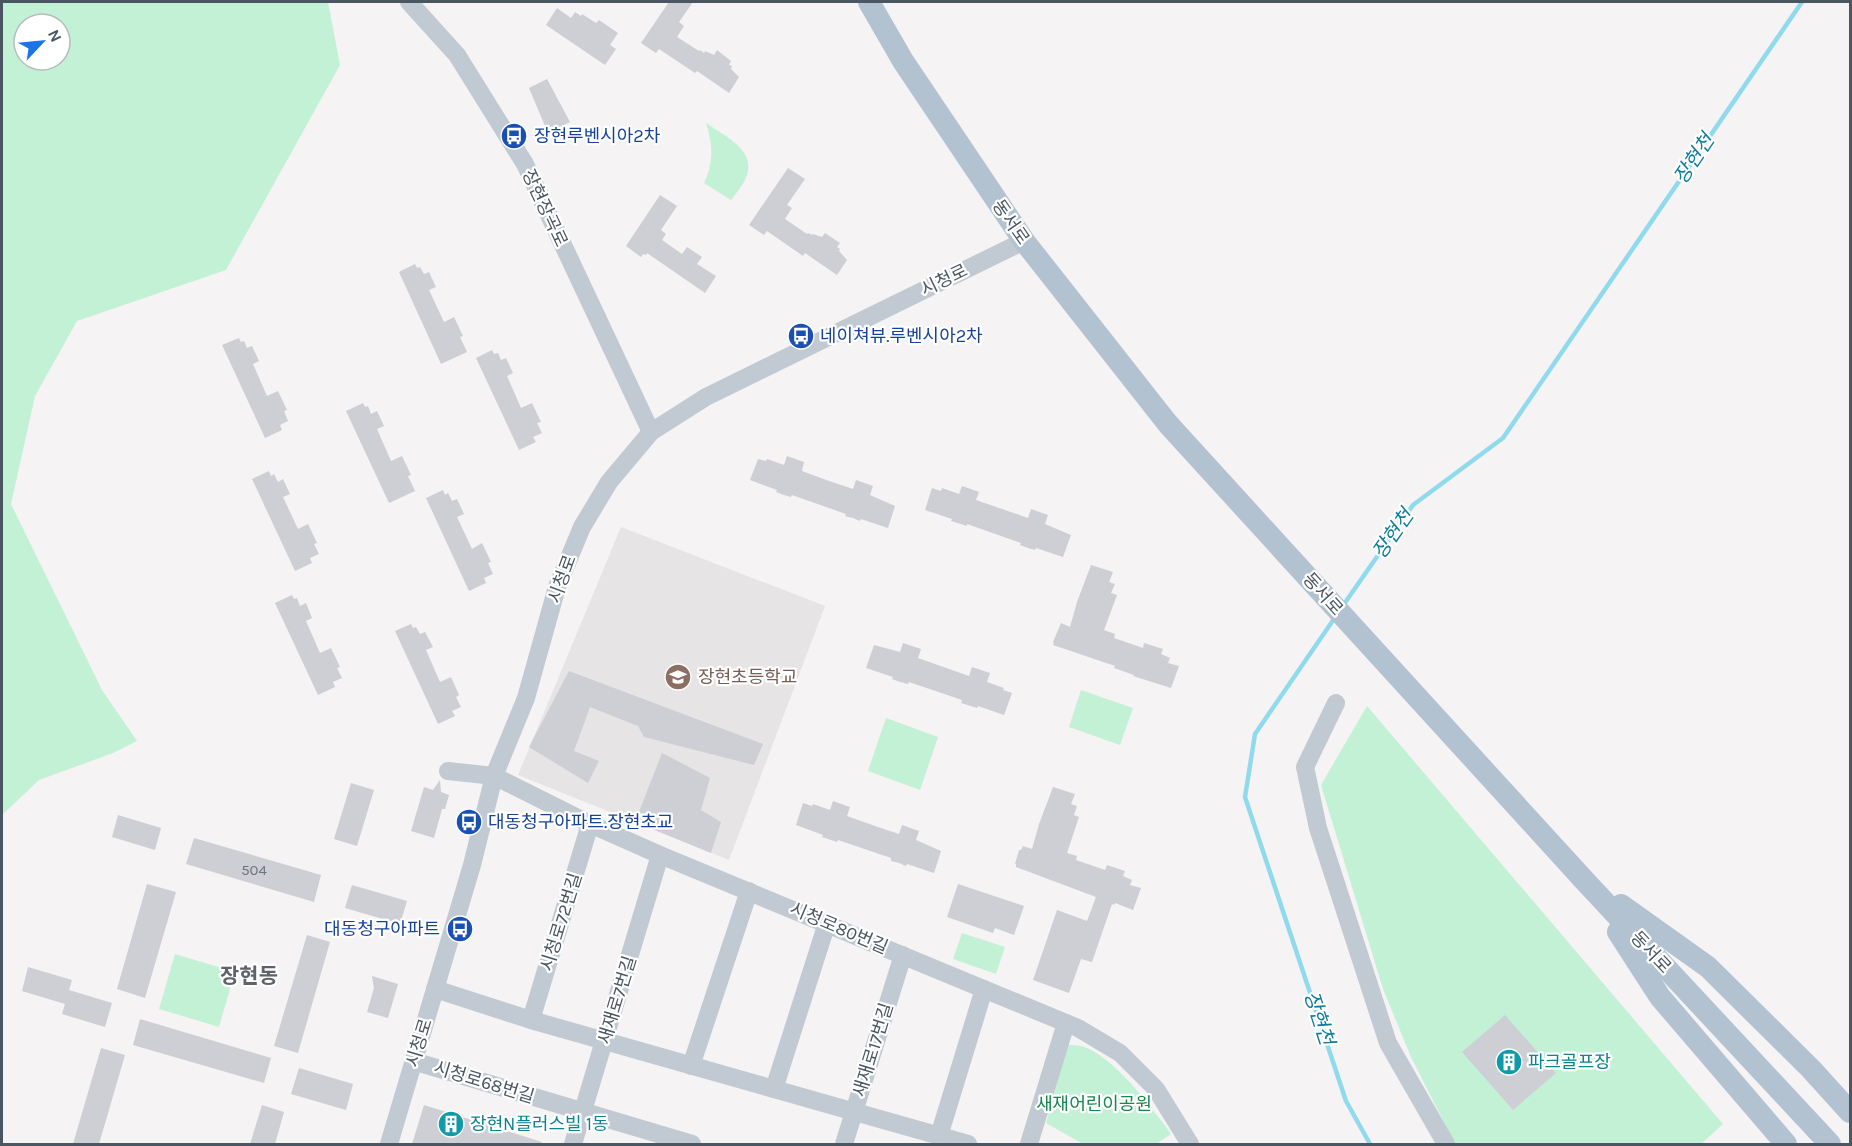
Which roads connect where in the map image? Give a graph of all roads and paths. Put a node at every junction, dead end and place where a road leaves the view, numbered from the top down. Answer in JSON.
{"nodes":[{"id":1,"x":409,"y":2,"type":"edge"},
{"id":2,"x":869,"y":2,"type":"edge"},
{"id":3,"x":1024,"y":241,"type":"junction"},
{"id":4,"x":651,"y":432,"type":"junction"},
{"id":5,"x":1336,"y":703,"type":"dead end"},
{"id":6,"x":448,"y":771,"type":"dead end"},
{"id":7,"x":494,"y":776,"type":"junction"},
{"id":8,"x":590,"y":824,"type":"junction"},
{"id":9,"x":660,"y":855,"type":"junction"},
{"id":10,"x":1584,"y":880,"type":"junction"},
{"id":11,"x":749,"y":891,"type":"junction"},
{"id":12,"x":827,"y":923,"type":"junction"},
{"id":13,"x":903,"y":955,"type":"junction"},
{"id":14,"x":435,"y":988,"type":"junction"},
{"id":15,"x":984,"y":989,"type":"junction"},
{"id":16,"x":531,"y":1020,"type":"junction"},
{"id":17,"x":1066,"y":1023,"type":"junction"},
{"id":18,"x":604,"y":1042,"type":"junction"},
{"id":19,"x":413,"y":1062,"type":"junction"},
{"id":20,"x":691,"y":1066,"type":"junction"},
{"id":21,"x":774,"y":1089,"type":"junction"},
{"id":22,"x":582,"y":1112,"type":"junction"},
{"id":23,"x":854,"y":1112,"type":"junction"},
{"id":24,"x":1851,"y":1112,"type":"edge"},
{"id":25,"x":939,"y":1136,"type":"junction"},
{"id":26,"x":388,"y":1144,"type":"edge"},
{"id":27,"x":573,"y":1144,"type":"edge"},
{"id":28,"x":692,"y":1144,"type":"edge"},
{"id":29,"x":844,"y":1144,"type":"edge"},
{"id":30,"x":968,"y":1144,"type":"edge"},
{"id":31,"x":1029,"y":1144,"type":"edge"},
{"id":32,"x":1190,"y":1144,"type":"edge"},
{"id":33,"x":1446,"y":1144,"type":"edge"},
{"id":34,"x":1786,"y":1144,"type":"edge"},
{"id":35,"x":1830,"y":1144,"type":"edge"}],
"edges":[{"from":1,"to":4,"type":"street","name":"장현장곡로"},
{"from":2,"to":3,"type":"main road","name":"동서로"},
{"from":3,"to":4,"type":"street","name":"시청로"},
{"from":3,"to":10,"type":"main road","name":"동서로"},
{"from":4,"to":7,"type":"street","name":"시청로"},
{"from":5,"to":33,"type":"street"},
{"from":6,"to":7,"type":"street","name":"시청로80번길"},
{"from":7,"to":8,"type":"street","name":"시청로80번길"},
{"from":7,"to":14,"type":"street","name":"시청로"},
{"from":8,"to":9,"type":"street","name":"시청로80번길"},
{"from":8,"to":16,"type":"street","name":"시청로72번길"},
{"from":9,"to":11,"type":"street","name":"시청로80번길"},
{"from":9,"to":18,"type":"street","name":"새재로7번길"},
{"from":10,"to":24,"type":"main road"},
{"from":10,"to":34,"type":"main road"},
{"from":10,"to":35,"type":"main road","name":"동서로"},
{"from":11,"to":12,"type":"street","name":"시청로80번길"},
{"from":11,"to":20,"type":"street"},
{"from":12,"to":13,"type":"street","name":"시청로80번길"},
{"from":12,"to":21,"type":"street"},
{"from":13,"to":15,"type":"street","name":"시청로80번길"},
{"from":13,"to":23,"type":"street","name":"새재로17번길"},
{"from":14,"to":16,"type":"street"},
{"from":14,"to":19,"type":"street","name":"시청로"},
{"from":15,"to":17,"type":"street","name":"시청로80번길"},
{"from":15,"to":25,"type":"street"},
{"from":16,"to":18,"type":"street"},
{"from":17,"to":31,"type":"street"},
{"from":17,"to":32,"type":"street","name":"시청로80번길"},
{"from":18,"to":20,"type":"street"},
{"from":18,"to":22,"type":"street","name":"새재로7번길"},
{"from":19,"to":22,"type":"street","name":"시청로68번길"},
{"from":19,"to":26,"type":"street","name":"시청로"},
{"from":20,"to":21,"type":"street"},
{"from":21,"to":23,"type":"street"},
{"from":22,"to":27,"type":"street","name":"새재로7번길"},
{"from":22,"to":28,"type":"street","name":"시청로68번길"},
{"from":23,"to":25,"type":"street"},
{"from":23,"to":29,"type":"street","name":"새재로17번길"},
{"from":25,"to":30,"type":"street"}]}
